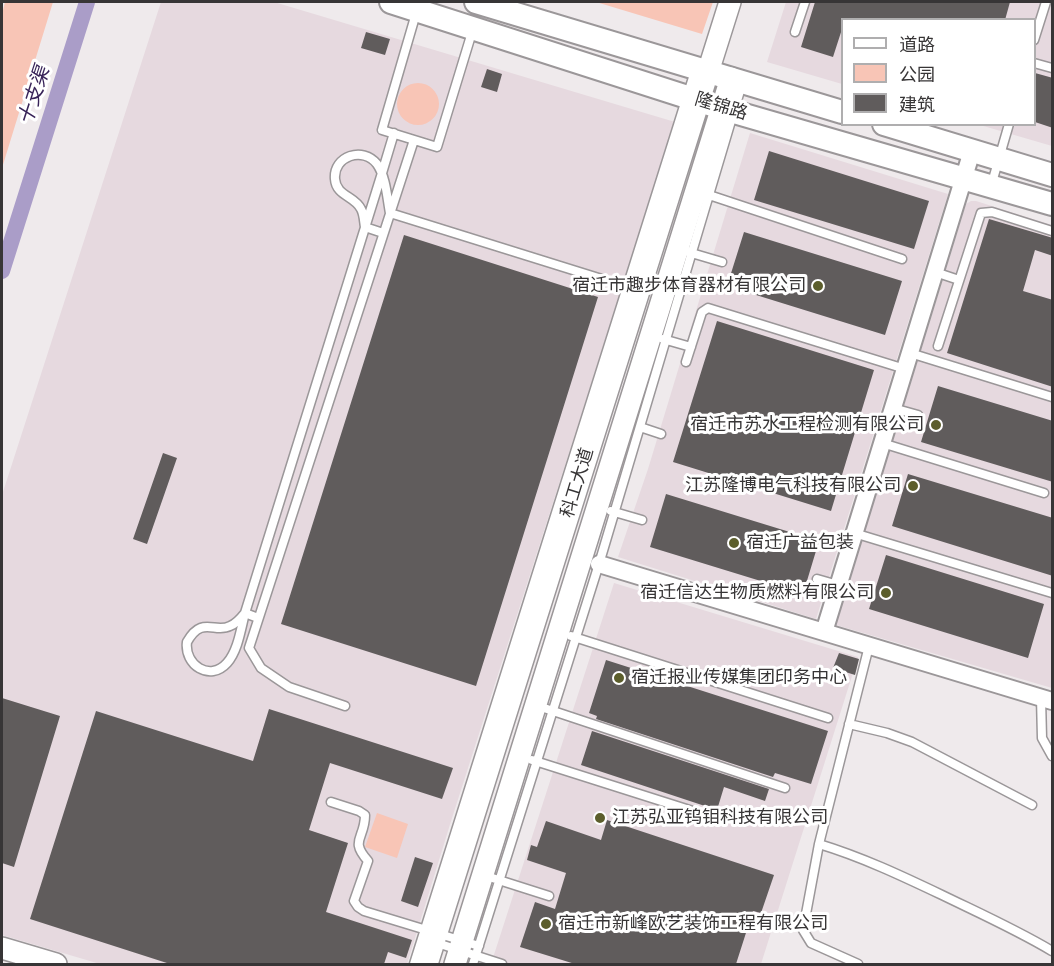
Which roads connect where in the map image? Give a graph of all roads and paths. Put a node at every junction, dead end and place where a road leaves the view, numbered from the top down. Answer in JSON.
{"nodes":[{"id":1,"x":391,"y":2,"type":"edge"},
{"id":2,"x":476,"y":2,"type":"edge"},
{"id":3,"x":730,"y":2,"type":"edge"},
{"id":4,"x":805,"y":2,"type":"edge"},
{"id":5,"x":1046,"y":2,"type":"edge"},
{"id":6,"x":417,"y":10,"type":"junction"},
{"id":7,"x":473,"y":28,"type":"junction"},
{"id":8,"x":795,"y":32,"type":"dead end"},
{"id":9,"x":1036,"y":37,"type":"edge"},
{"id":10,"x":1036,"y":63,"type":"edge"},
{"id":11,"x":1053,"y":68,"type":"edge"},
{"id":12,"x":702,"y":70,"type":"junction"},
{"id":13,"x":737,"y":80,"type":"junction"},
{"id":14,"x":693,"y":99,"type":"junction"},
{"id":15,"x":728,"y":110,"type":"junction"},
{"id":16,"x":841,"y":111,"type":"edge"},
{"id":17,"x":891,"y":126,"type":"edge"},
{"id":18,"x":1008,"y":126,"type":"edge"},
{"id":19,"x":394,"y":133,"type":"junction"},
{"id":20,"x":414,"y":140,"type":"junction"},
{"id":21,"x":972,"y":151,"type":"junction"},
{"id":22,"x":999,"y":159,"type":"junction"},
{"id":23,"x":382,"y":173,"type":"junction"},
{"id":24,"x":1053,"y":175,"type":"edge"},
{"id":25,"x":964,"y":178,"type":"junction"},
{"id":26,"x":991,"y":186,"type":"junction"},
{"id":27,"x":709,"y":195,"type":"junction"},
{"id":28,"x":1053,"y":204,"type":"edge"},
{"id":29,"x":390,"y":213,"type":"junction"},
{"id":30,"x":365,"y":227,"type":"junction"},
{"id":31,"x":1053,"y":231,"type":"edge"},
{"id":32,"x":383,"y":233,"type":"junction"},
{"id":33,"x":685,"y":251,"type":"junction"},
{"id":34,"x":902,"y":259,"type":"dead end"},
{"id":35,"x":722,"y":262,"type":"dead end"},
{"id":36,"x":935,"y":272,"type":"junction"},
{"id":37,"x":604,"y":280,"type":"dead end"},
{"id":38,"x":959,"y":280,"type":"junction"},
{"id":39,"x":658,"y":337,"type":"junction"},
{"id":40,"x":938,"y":346,"type":"dead end"},
{"id":41,"x":691,"y":347,"type":"junction"},
{"id":42,"x":910,"y":353,"type":"junction"},
{"id":43,"x":686,"y":362,"type":"dead end"},
{"id":44,"x":905,"y":369,"type":"junction"},
{"id":45,"x":1053,"y":397,"type":"edge"},
{"id":46,"x":893,"y":408,"type":"junction"},
{"id":47,"x":918,"y":415,"type":"dead end"},
{"id":48,"x":640,"y":427,"type":"junction"},
{"id":49,"x":661,"y":434,"type":"dead end"},
{"id":50,"x":882,"y":443,"type":"junction"},
{"id":51,"x":1044,"y":493,"type":"dead end"},
{"id":52,"x":606,"y":510,"type":"junction"},
{"id":53,"x":642,"y":520,"type":"dead end"},
{"id":54,"x":854,"y":533,"type":"junction"},
{"id":55,"x":599,"y":564,"type":"junction"},
{"id":56,"x":817,"y":579,"type":"dead end"},
{"id":57,"x":838,"y":585,"type":"junction"},
{"id":58,"x":1053,"y":593,"type":"edge"},
{"id":59,"x":245,"y":613,"type":"junction"},
{"id":60,"x":258,"y":618,"type":"junction"},
{"id":61,"x":824,"y":632,"type":"junction"},
{"id":62,"x":567,"y":635,"type":"junction"},
{"id":63,"x":868,"y":646,"type":"junction"},
{"id":64,"x":249,"y":648,"type":"junction"},
{"id":65,"x":232,"y":657,"type":"junction"},
{"id":66,"x":1047,"y":699,"type":"edge"},
{"id":67,"x":345,"y":706,"type":"dead end"},
{"id":68,"x":544,"y":708,"type":"junction"},
{"id":69,"x":828,"y":718,"type":"dead end"},
{"id":70,"x":849,"y":724,"type":"junction"},
{"id":71,"x":1053,"y":756,"type":"edge"},
{"id":72,"x":528,"y":759,"type":"junction"},
{"id":73,"x":785,"y":788,"type":"dead end"},
{"id":74,"x":331,"y":802,"type":"dead end"},
{"id":75,"x":1032,"y":805,"type":"dead end"},
{"id":76,"x":718,"y":819,"type":"dead end"},
{"id":77,"x":819,"y":844,"type":"junction"},
{"id":78,"x":491,"y":877,"type":"junction"},
{"id":79,"x":549,"y":896,"type":"dead end"},
{"id":80,"x":432,"y":935,"type":"junction"},
{"id":81,"x":2,"y":948,"type":"edge"},
{"id":82,"x":1053,"y":951,"type":"edge"},
{"id":83,"x":467,"y":954,"type":"edge"},
{"id":84,"x":56,"y":964,"type":"edge"},
{"id":85,"x":414,"y":964,"type":"edge"},
{"id":86,"x":427,"y":964,"type":"edge"},
{"id":87,"x":502,"y":964,"type":"edge"},
{"id":88,"x":858,"y":964,"type":"edge"}],
"edges":[{"from":1,"to":6,"type":"main road","name":"隆锦路"},
{"from":2,"to":12,"type":"main road","name":"隆锦路"},
{"from":3,"to":12,"type":"street","name":"科工大道"},
{"from":4,"to":8,"type":"lane"},
{"from":5,"to":9,"type":"lane"},
{"from":6,"to":7,"type":"main road","name":"隆锦路"},
{"from":6,"to":19,"type":"lane"},
{"from":7,"to":14,"type":"main road","name":"隆锦路"},
{"from":7,"to":20,"type":"lane"},
{"from":10,"to":11,"type":"lane"},
{"from":12,"to":13,"type":"main road","name":"隆锦路"},
{"from":12,"to":14,"type":"street","name":"科工大道"},
{"from":13,"to":15,"type":"street","name":"科工大道"},
{"from":13,"to":16,"type":"main road","name":"隆锦路"},
{"from":14,"to":15,"type":"main road","name":"隆锦路"},
{"from":14,"to":80,"type":"street","name":"科工大道"},
{"from":15,"to":25,"type":"main road","name":"隆锦路"},
{"from":15,"to":27,"type":"lane"},
{"from":15,"to":33,"type":"street","name":"科工大道"},
{"from":17,"to":21,"type":"main road"},
{"from":18,"to":22,"type":"lane"},
{"from":19,"to":20,"type":"lane"},
{"from":19,"to":23,"type":"lane"},
{"from":20,"to":29,"type":"lane"},
{"from":21,"to":22,"type":"main road"},
{"from":21,"to":25,"type":"street"},
{"from":22,"to":24,"type":"main road"},
{"from":22,"to":26,"type":"lane"},
{"from":23,"to":29,"type":"lane"},
{"from":23,"to":30,"type":"lane"},
{"from":23,"to":30,"type":"lane"},
{"from":25,"to":26,"type":"main road","name":"隆锦路"},
{"from":25,"to":36,"type":"street"},
{"from":26,"to":28,"type":"main road","name":"隆锦路"},
{"from":27,"to":33,"type":"lane"},
{"from":27,"to":34,"type":"lane"},
{"from":29,"to":32,"type":"lane"},
{"from":29,"to":37,"type":"lane"},
{"from":30,"to":32,"type":"lane"},
{"from":30,"to":59,"type":"lane"},
{"from":31,"to":38,"type":"lane"},
{"from":32,"to":60,"type":"lane"},
{"from":33,"to":35,"type":"lane"},
{"from":33,"to":39,"type":"street","name":"科工大道"},
{"from":36,"to":38,"type":"lane"},
{"from":36,"to":42,"type":"street"},
{"from":38,"to":40,"type":"lane"},
{"from":39,"to":41,"type":"lane"},
{"from":39,"to":48,"type":"lane"},
{"from":39,"to":52,"type":"street","name":"科工大道"},
{"from":41,"to":43,"type":"lane"},
{"from":41,"to":44,"type":"lane"},
{"from":42,"to":44,"type":"street"},
{"from":42,"to":45,"type":"lane"},
{"from":44,"to":46,"type":"street"},
{"from":46,"to":47,"type":"lane"},
{"from":46,"to":50,"type":"street"},
{"from":48,"to":49,"type":"lane"},
{"from":48,"to":52,"type":"lane"},
{"from":50,"to":51,"type":"lane"},
{"from":50,"to":54,"type":"street"},
{"from":52,"to":53,"type":"lane"},
{"from":52,"to":55,"type":"lane"},
{"from":52,"to":62,"type":"street","name":"科工大道"},
{"from":54,"to":57,"type":"street"},
{"from":54,"to":58,"type":"lane"},
{"from":55,"to":61,"type":"street"},
{"from":55,"to":62,"type":"lane"},
{"from":56,"to":57,"type":"lane"},
{"from":57,"to":61,"type":"street"},
{"from":59,"to":60,"type":"lane"},
{"from":59,"to":65,"type":"lane"},
{"from":59,"to":65,"type":"lane"},
{"from":60,"to":64,"type":"lane"},
{"from":61,"to":63,"type":"street"},
{"from":62,"to":68,"type":"street","name":"科工大道"},
{"from":62,"to":69,"type":"lane"},
{"from":63,"to":66,"type":"street"},
{"from":63,"to":70,"type":"lane"},
{"from":64,"to":65,"type":"lane"},
{"from":64,"to":67,"type":"lane"},
{"from":66,"to":71,"type":"lane"},
{"from":68,"to":72,"type":"street","name":"科工大道"},
{"from":68,"to":73,"type":"lane"},
{"from":70,"to":75,"type":"lane"},
{"from":70,"to":77,"type":"lane"},
{"from":72,"to":76,"type":"lane"},
{"from":72,"to":78,"type":"street","name":"科工大道"},
{"from":74,"to":80,"type":"lane"},
{"from":77,"to":82,"type":"lane"},
{"from":77,"to":88,"type":"lane"},
{"from":78,"to":79,"type":"lane"},
{"from":78,"to":83,"type":"street","name":"科工大道"},
{"from":80,"to":83,"type":"lane"},
{"from":80,"to":85,"type":"lane"},
{"from":80,"to":86,"type":"street","name":"科工大道"},
{"from":81,"to":84,"type":"street"},
{"from":83,"to":87,"type":"lane"}]}
